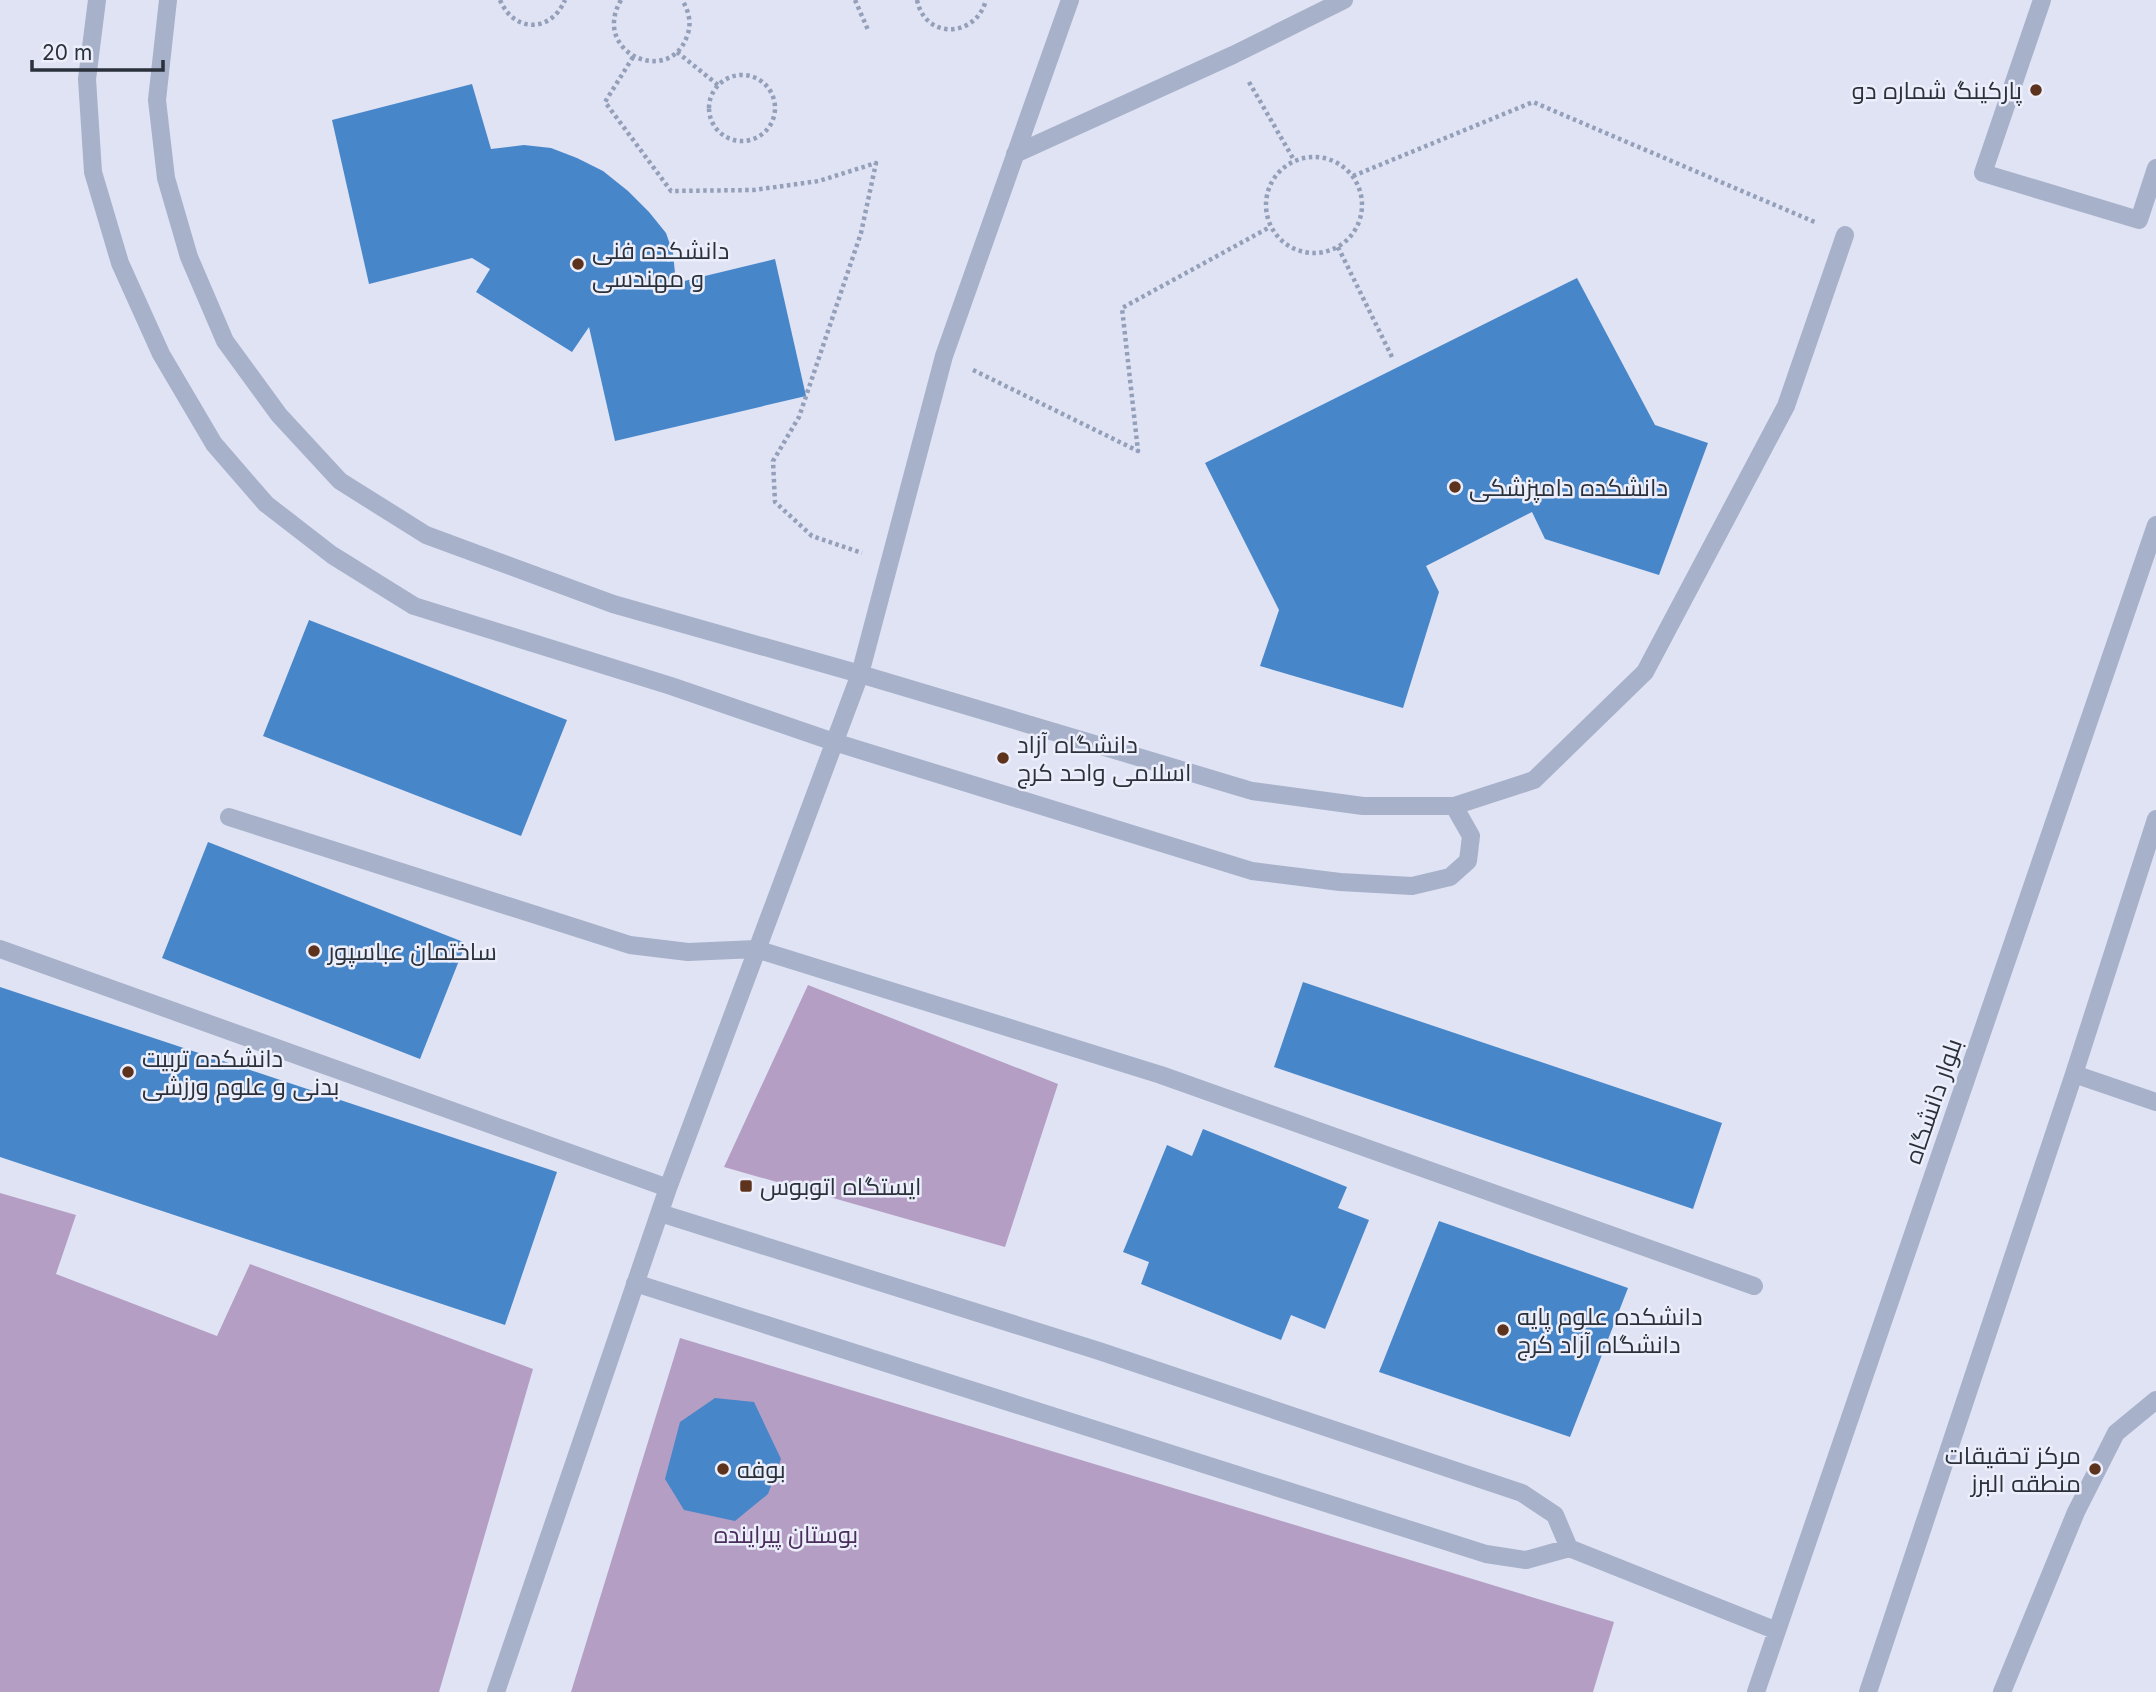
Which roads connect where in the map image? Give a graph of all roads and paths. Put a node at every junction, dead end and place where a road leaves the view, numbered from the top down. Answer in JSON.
{"nodes":[{"id":1,"x":97,"y":0,"type":"edge"},
{"id":2,"x":168,"y":0,"type":"edge"},
{"id":3,"x":500,"y":0,"type":"edge"},
{"id":4,"x":565,"y":0,"type":"edge"},
{"id":5,"x":621,"y":0,"type":"edge"},
{"id":6,"x":682,"y":0,"type":"edge"},
{"id":7,"x":855,"y":0,"type":"edge"},
{"id":8,"x":918,"y":0,"type":"edge"},
{"id":9,"x":986,"y":0,"type":"edge"},
{"id":10,"x":1070,"y":0,"type":"edge"},
{"id":11,"x":1344,"y":0,"type":"edge"},
{"id":12,"x":2042,"y":0,"type":"edge"},
{"id":13,"x":868,"y":30,"type":"dead end"},
{"id":14,"x":677,"y":51,"type":"junction"},
{"id":15,"x":1233,"y":55,"type":"junction"},
{"id":16,"x":634,"y":57,"type":"junction"},
{"id":17,"x":718,"y":85,"type":"junction"},
{"id":18,"x":1015,"y":155,"type":"junction"},
{"id":19,"x":1294,"y":160,"type":"junction"},
{"id":20,"x":2156,"y":168,"type":"edge"},
{"id":21,"x":1353,"y":176,"type":"junction"},
{"id":22,"x":1270,"y":227,"type":"junction"},
{"id":23,"x":1845,"y":235,"type":"joint"},
{"id":24,"x":1338,"y":247,"type":"junction"},
{"id":25,"x":944,"y":356,"type":"junction"},
{"id":26,"x":1392,"y":357,"type":"dead end"},
{"id":27,"x":2156,"y":525,"type":"edge"},
{"id":28,"x":889,"y":562,"type":"junction"},
{"id":29,"x":860,"y":674,"type":"junction"},
{"id":30,"x":834,"y":741,"type":"junction"},
{"id":31,"x":1454,"y":806,"type":"junction"},
{"id":32,"x":229,"y":817,"type":"dead end"},
{"id":33,"x":2156,"y":819,"type":"edge"},
{"id":34,"x":0,"y":949,"type":"edge"},
{"id":35,"x":756,"y":949,"type":"junction"},
{"id":36,"x":2074,"y":1074,"type":"junction"},
{"id":37,"x":2156,"y":1102,"type":"edge"},
{"id":38,"x":668,"y":1188,"type":"junction"},
{"id":39,"x":660,"y":1213,"type":"junction"},
{"id":40,"x":635,"y":1283,"type":"junction"},
{"id":41,"x":1754,"y":1286,"type":"dead end"},
{"id":42,"x":2156,"y":1400,"type":"edge"},
{"id":43,"x":1569,"y":1548,"type":"junction"},
{"id":44,"x":1777,"y":1631,"type":"junction"},
{"id":45,"x":496,"y":1692,"type":"edge"},
{"id":46,"x":1756,"y":1692,"type":"edge"},
{"id":47,"x":1868,"y":1692,"type":"edge"},
{"id":48,"x":2002,"y":1692,"type":"edge"}],
"edges":[{"from":1,"to":30,"type":"street"},
{"from":2,"to":29,"type":"street"},
{"from":3,"to":4,"type":"path"},
{"from":5,"to":16,"type":"path"},
{"from":6,"to":14,"type":"path"},
{"from":7,"to":13,"type":"path"},
{"from":8,"to":9,"type":"path"},
{"from":10,"to":18,"type":"street"},
{"from":11,"to":15,"type":"street"},
{"from":12,"to":20,"type":"street"},
{"from":14,"to":16,"type":"path"},
{"from":14,"to":17,"type":"path"},
{"from":15,"to":18,"type":"street"},
{"from":15,"to":19,"type":"path"},
{"from":16,"to":28,"type":"path"},
{"from":17,"to":17,"type":"path"},
{"from":18,"to":25,"type":"street"},
{"from":19,"to":21,"type":"path"},
{"from":19,"to":22,"type":"path"},
{"from":21,"to":23,"type":"path"},
{"from":21,"to":24,"type":"path"},
{"from":22,"to":24,"type":"path"},
{"from":22,"to":25,"type":"path"},
{"from":23,"to":31,"type":"street"},
{"from":24,"to":26,"type":"path"},
{"from":25,"to":28,"type":"street"},
{"from":27,"to":44,"type":"street","name":"بلوار دانشگاه"},
{"from":28,"to":29,"type":"street"},
{"from":29,"to":30,"type":"street"},
{"from":29,"to":31,"type":"street"},
{"from":30,"to":31,"type":"street"},
{"from":30,"to":35,"type":"street"},
{"from":32,"to":35,"type":"street"},
{"from":33,"to":36,"type":"street"},
{"from":34,"to":38,"type":"street"},
{"from":35,"to":38,"type":"street"},
{"from":35,"to":41,"type":"street"},
{"from":36,"to":37,"type":"street"},
{"from":36,"to":47,"type":"street"},
{"from":38,"to":39,"type":"street"},
{"from":39,"to":40,"type":"street"},
{"from":39,"to":43,"type":"street"},
{"from":40,"to":43,"type":"street"},
{"from":40,"to":45,"type":"street"},
{"from":42,"to":48,"type":"street"},
{"from":43,"to":44,"type":"street"},
{"from":44,"to":46,"type":"street","name":"بلوار دانشگاه"}]}
